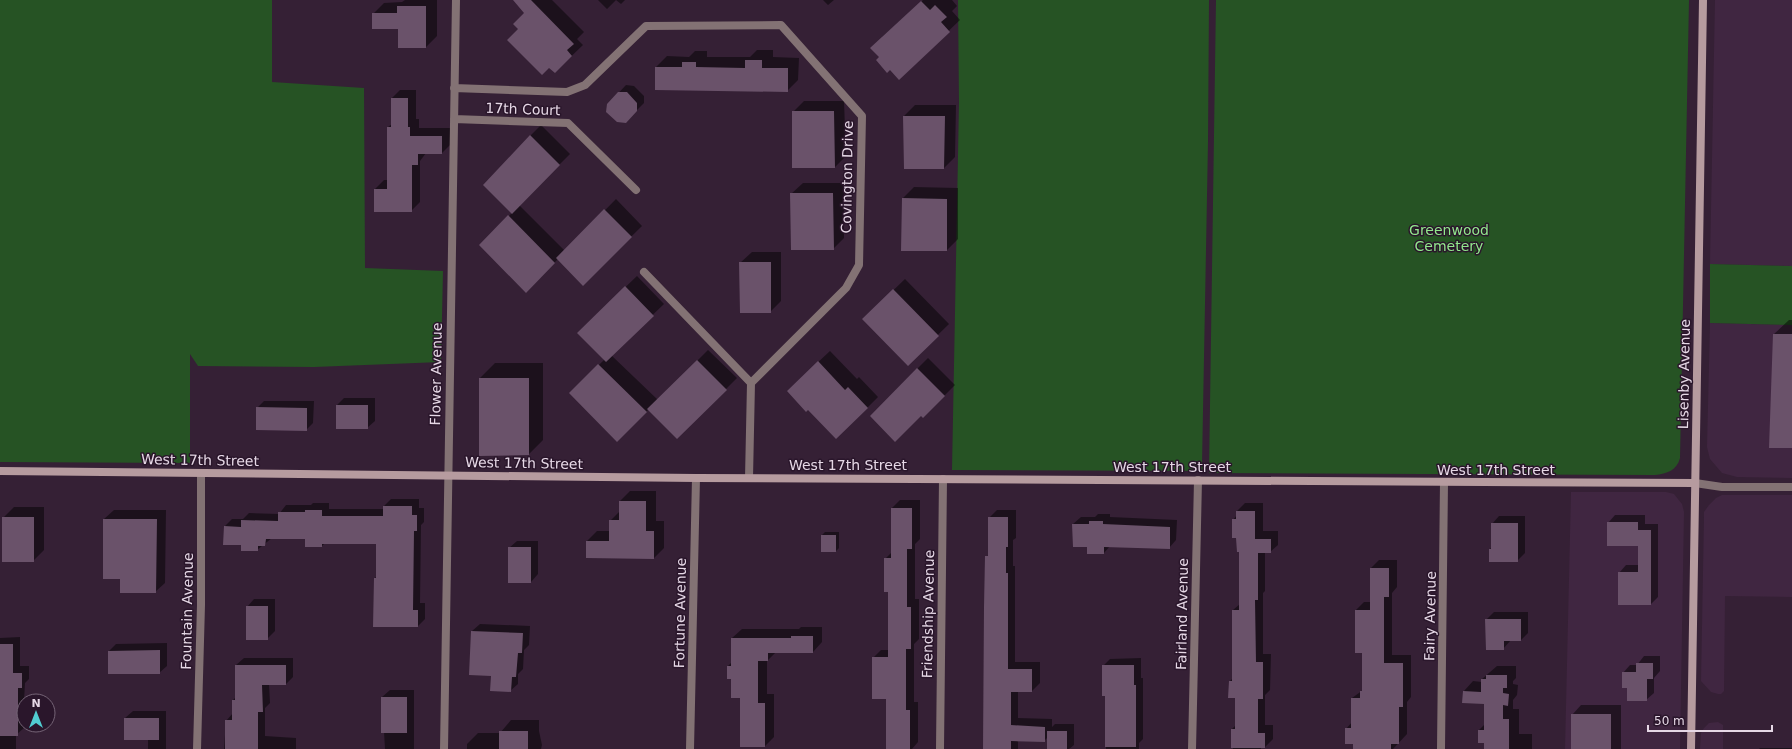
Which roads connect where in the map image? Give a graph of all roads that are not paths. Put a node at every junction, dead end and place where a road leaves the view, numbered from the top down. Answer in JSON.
{"nodes":[{"id":1,"x":456,"y":0,"type":"edge"},
{"id":2,"x":1703,"y":0,"type":"edge"},
{"id":3,"x":454,"y":88,"type":"junction"},
{"id":4,"x":454,"y":118,"type":"junction"},
{"id":5,"x":636,"y":190,"type":"dead end"},
{"id":6,"x":644,"y":272,"type":"dead end"},
{"id":7,"x":751,"y":383,"type":"junction"},
{"id":8,"x":0,"y":471,"type":"edge"},
{"id":9,"x":201,"y":473,"type":"junction"},
{"id":10,"x":447,"y":476,"type":"junction"},
{"id":11,"x":696,"y":478,"type":"junction"},
{"id":12,"x":749,"y":478,"type":"junction"},
{"id":13,"x":943,"y":479,"type":"junction"},
{"id":14,"x":1198,"y":480,"type":"junction"},
{"id":15,"x":1444,"y":482,"type":"junction"},
{"id":16,"x":1695,"y":484,"type":"junction"},
{"id":17,"x":1792,"y":487,"type":"edge"},
{"id":18,"x":197,"y":749,"type":"edge"},
{"id":19,"x":444,"y":749,"type":"edge"},
{"id":20,"x":690,"y":749,"type":"edge"},
{"id":21,"x":940,"y":749,"type":"edge"},
{"id":22,"x":1192,"y":749,"type":"edge"},
{"id":23,"x":1441,"y":749,"type":"edge"},
{"id":24,"x":1691,"y":749,"type":"edge"}],
"edges":[{"from":1,"to":3,"type":"street","name":"Flower Avenue"},
{"from":2,"to":16,"type":"main road","name":"Lisenby Avenue"},
{"from":3,"to":4,"type":"street","name":"Flower Avenue"},
{"from":3,"to":7,"type":"street","name":"Covington Drive"},
{"from":4,"to":5,"type":"street","name":"17th Court"},
{"from":4,"to":10,"type":"street","name":"Flower Avenue"},
{"from":6,"to":7,"type":"street"},
{"from":7,"to":12,"type":"street"},
{"from":8,"to":9,"type":"main road","name":"West 17th Street"},
{"from":9,"to":10,"type":"main road","name":"West 17th Street"},
{"from":9,"to":18,"type":"street","name":"Fountain Avenue"},
{"from":10,"to":11,"type":"main road","name":"West 17th Street"},
{"from":10,"to":19,"type":"street","name":"Flower Avenue"},
{"from":11,"to":12,"type":"main road","name":"West 17th Street"},
{"from":11,"to":20,"type":"street","name":"Fortune Avenue"},
{"from":12,"to":13,"type":"main road","name":"West 17th Street"},
{"from":13,"to":14,"type":"main road","name":"West 17th Street"},
{"from":13,"to":21,"type":"street","name":"Friendship Avenue"},
{"from":14,"to":15,"type":"main road","name":"West 17th Street"},
{"from":14,"to":22,"type":"street","name":"Fairland Avenue"},
{"from":15,"to":16,"type":"main road","name":"West 17th Street"},
{"from":15,"to":23,"type":"street","name":"Fairy Avenue"},
{"from":16,"to":17,"type":"street"},
{"from":16,"to":24,"type":"main road","name":"Lisenby Avenue"}]}
